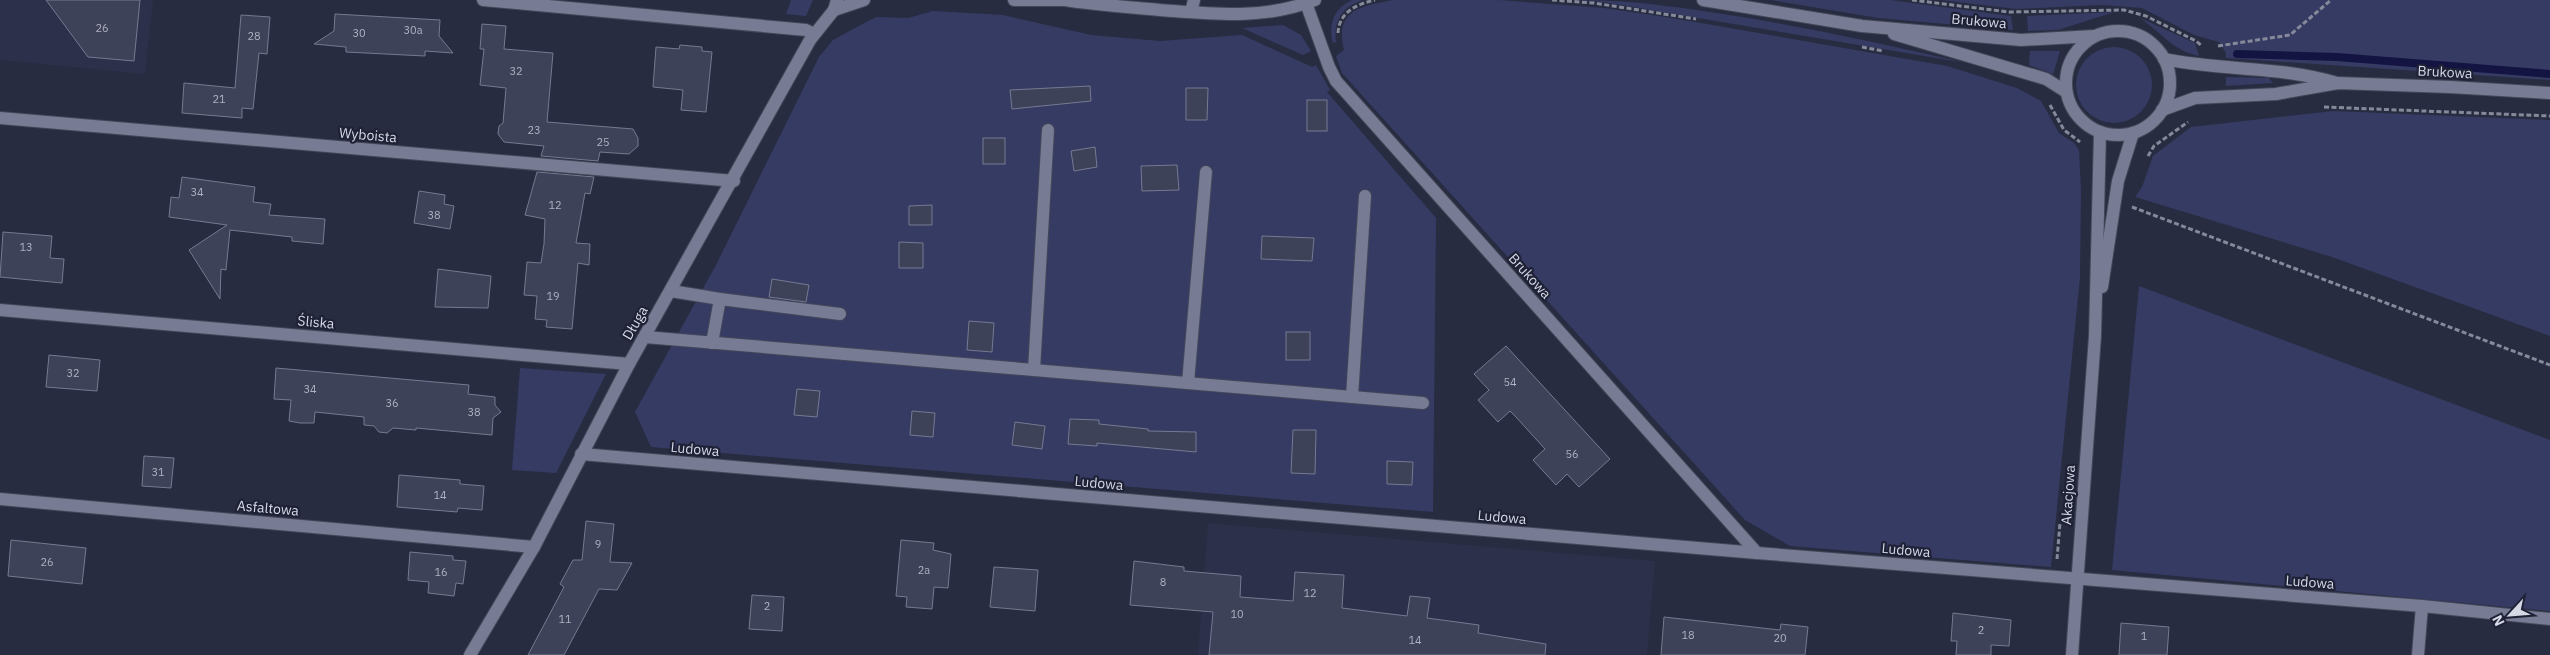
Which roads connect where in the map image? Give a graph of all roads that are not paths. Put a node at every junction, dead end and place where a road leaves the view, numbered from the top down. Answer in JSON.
{"nodes":[{"id":1,"x":483,"y":0,"type":"edge"},
{"id":2,"x":864,"y":0,"type":"edge"},
{"id":3,"x":1014,"y":0,"type":"edge"},
{"id":4,"x":1065,"y":0,"type":"edge"},
{"id":5,"x":1703,"y":0,"type":"edge"},
{"id":6,"x":1311,"y":2,"type":"edge"},
{"id":7,"x":836,"y":5,"type":"edge"},
{"id":8,"x":1192,"y":6,"type":"edge"},
{"id":9,"x":1862,"y":26,"type":"junction"},
{"id":10,"x":814,"y":34,"type":"junction"},
{"id":11,"x":2094,"y":36,"type":"junction"},
{"id":12,"x":2164,"y":59,"type":"junction"},
{"id":13,"x":2338,"y":84,"type":"junction"},
{"id":14,"x":2065,"y":90,"type":"junction"},
{"id":15,"x":2550,"y":94,"type":"edge"},
{"id":16,"x":2162,"y":110,"type":"junction"},
{"id":17,"x":0,"y":118,"type":"edge"},
{"id":18,"x":1048,"y":130,"type":"dead end"},
{"id":19,"x":2100,"y":132,"type":"junction"},
{"id":20,"x":2133,"y":133,"type":"junction"},
{"id":21,"x":1206,"y":172,"type":"dead end"},
{"id":22,"x":734,"y":181,"type":"junction"},
{"id":23,"x":1365,"y":196,"type":"dead end"},
{"id":24,"x":671,"y":291,"type":"junction"},
{"id":25,"x":720,"y":299,"type":"junction"},
{"id":26,"x":0,"y":310,"type":"edge"},
{"id":27,"x":840,"y":314,"type":"dead end"},
{"id":28,"x":2095,"y":336,"type":"junction"},
{"id":29,"x":645,"y":337,"type":"junction"},
{"id":30,"x":712,"y":343,"type":"junction"},
{"id":31,"x":629,"y":364,"type":"junction"},
{"id":32,"x":1034,"y":370,"type":"junction"},
{"id":33,"x":1188,"y":383,"type":"junction"},
{"id":34,"x":1352,"y":397,"type":"junction"},
{"id":35,"x":1423,"y":403,"type":"dead end"},
{"id":36,"x":581,"y":454,"type":"junction"},
{"id":37,"x":0,"y":499,"type":"edge"},
{"id":38,"x":534,"y":548,"type":"junction"},
{"id":39,"x":1757,"y":553,"type":"junction"},
{"id":40,"x":2077,"y":579,"type":"junction"},
{"id":41,"x":2422,"y":606,"type":"junction"},
{"id":42,"x":2550,"y":619,"type":"edge"},
{"id":43,"x":470,"y":655,"type":"edge"},
{"id":44,"x":2072,"y":655,"type":"edge"},
{"id":45,"x":2418,"y":655,"type":"edge"}],
"edges":[{"from":1,"to":10,"type":"street"},
{"from":2,"to":7,"type":"street","name":"Długa"},
{"from":3,"to":4,"type":"street","name":"Brukowa"},
{"from":4,"to":8,"type":"street","name":"Brukowa"},
{"from":5,"to":9,"type":"street","name":"Brukowa"},
{"from":6,"to":8,"type":"street","name":"Brukowa"},
{"from":6,"to":39,"type":"street","name":"Brukowa"},
{"from":7,"to":10,"type":"street","name":"Długa"},
{"from":9,"to":11,"type":"street","name":"Brukowa"},
{"from":9,"to":14,"type":"street","name":"Brukowa"},
{"from":10,"to":22,"type":"street","name":"Długa"},
{"from":11,"to":12,"type":"street"},
{"from":11,"to":14,"type":"street"},
{"from":12,"to":13,"type":"street","name":"Brukowa"},
{"from":12,"to":16,"type":"street"},
{"from":13,"to":15,"type":"street","name":"Brukowa"},
{"from":13,"to":16,"type":"street","name":"Brukowa"},
{"from":14,"to":19,"type":"street"},
{"from":16,"to":20,"type":"street"},
{"from":17,"to":22,"type":"street","name":"Wyboista"},
{"from":18,"to":32,"type":"street"},
{"from":19,"to":20,"type":"street"},
{"from":19,"to":28,"type":"street","name":"Akacjowa"},
{"from":20,"to":28,"type":"street","name":"Akacjowa"},
{"from":21,"to":33,"type":"street"},
{"from":22,"to":24,"type":"street","name":"Długa"},
{"from":23,"to":34,"type":"street"},
{"from":24,"to":25,"type":"street"},
{"from":24,"to":29,"type":"street","name":"Długa"},
{"from":25,"to":27,"type":"street"},
{"from":25,"to":30,"type":"street"},
{"from":26,"to":31,"type":"street","name":"Śliska"},
{"from":28,"to":40,"type":"street","name":"Akacjowa"},
{"from":29,"to":30,"type":"street"},
{"from":29,"to":31,"type":"street","name":"Długa"},
{"from":30,"to":32,"type":"street"},
{"from":31,"to":36,"type":"street","name":"Długa"},
{"from":32,"to":33,"type":"street"},
{"from":33,"to":34,"type":"street"},
{"from":34,"to":35,"type":"street"},
{"from":36,"to":38,"type":"street","name":"Długa"},
{"from":36,"to":39,"type":"street","name":"Ludowa"},
{"from":37,"to":38,"type":"street","name":"Asfaltowa"},
{"from":38,"to":43,"type":"street","name":"Długa"},
{"from":39,"to":40,"type":"street","name":"Ludowa"},
{"from":40,"to":41,"type":"street","name":"Ludowa"},
{"from":40,"to":44,"type":"street","name":"Akacjowa"},
{"from":41,"to":42,"type":"street","name":"Ludowa"},
{"from":41,"to":45,"type":"street"}]}
